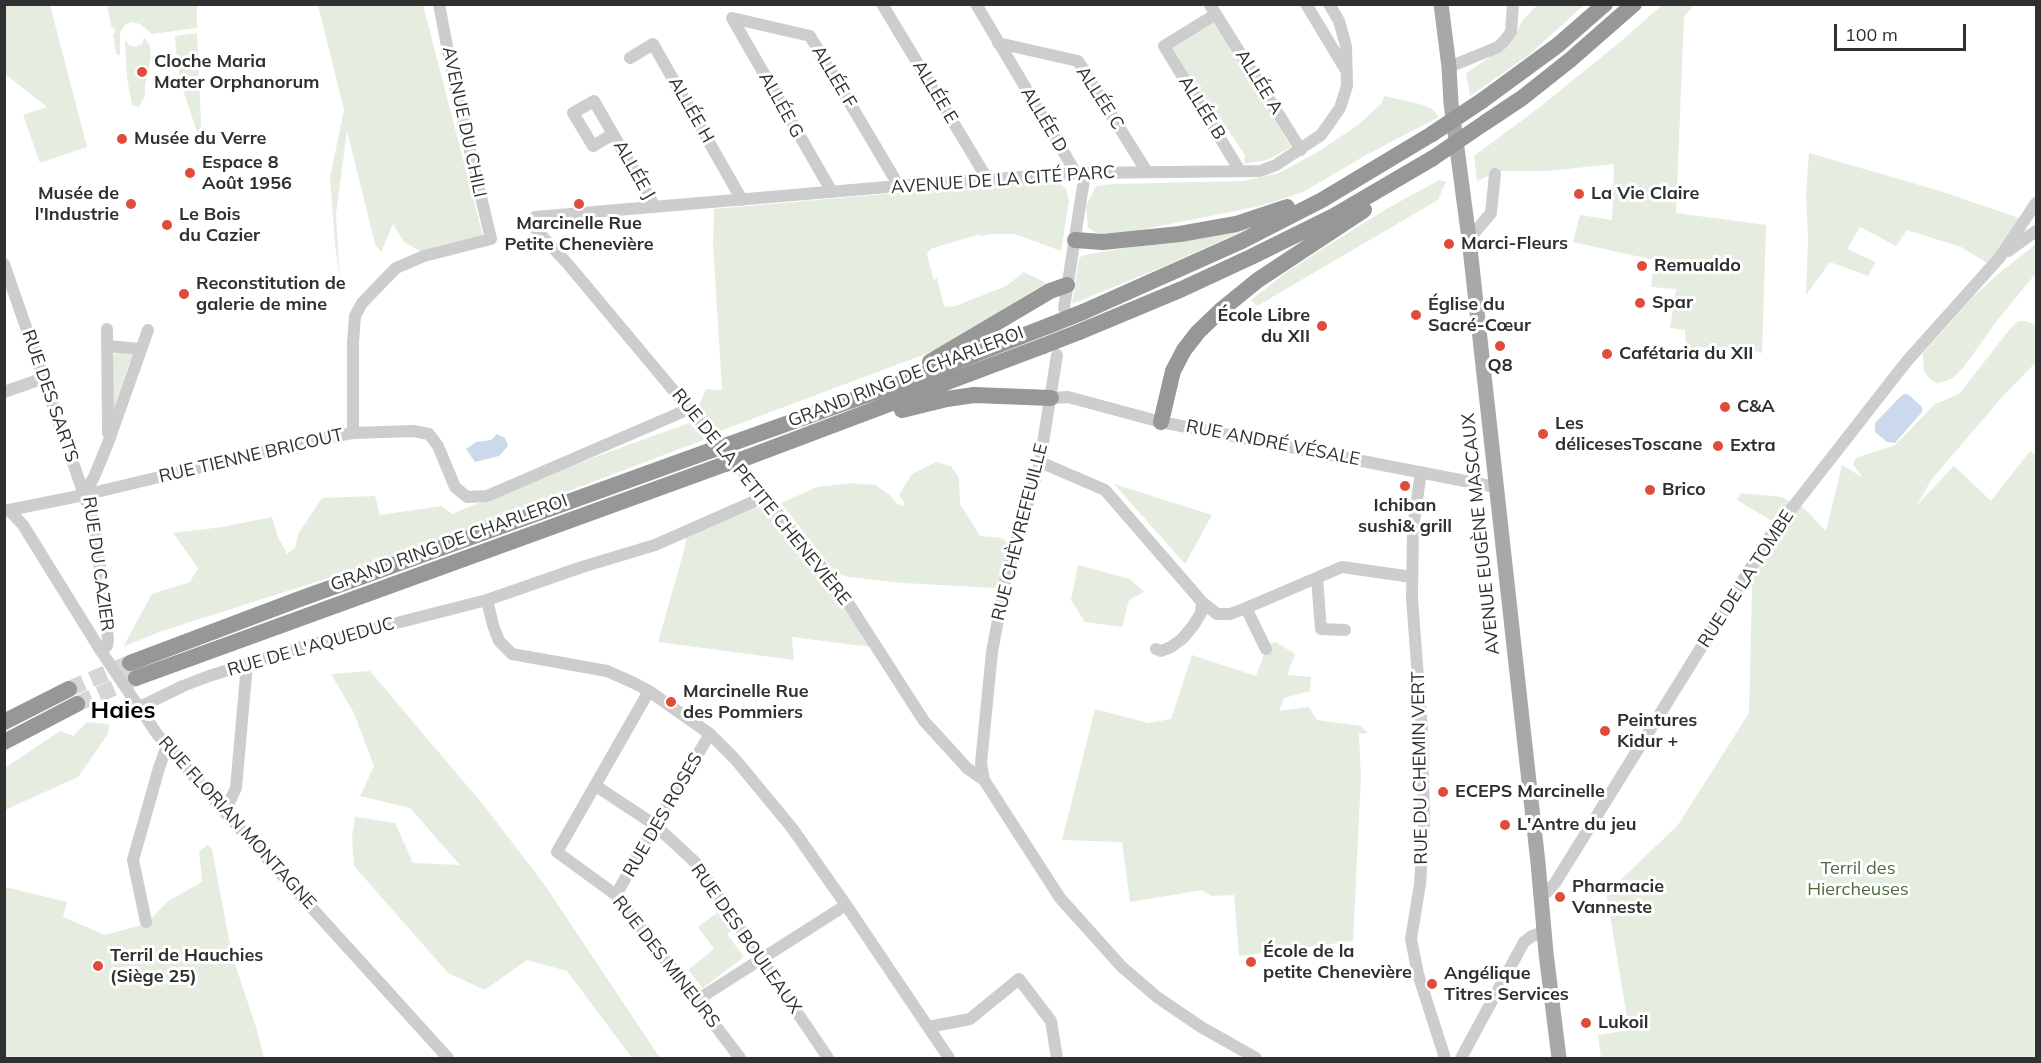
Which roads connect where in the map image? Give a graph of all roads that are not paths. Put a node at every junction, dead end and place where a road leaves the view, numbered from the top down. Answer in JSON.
{"nodes":[{"id":1,"x":439,"y":4,"type":"edge"},
{"id":2,"x":882,"y":4,"type":"edge"},
{"id":3,"x":976,"y":4,"type":"edge"},
{"id":4,"x":1306,"y":4,"type":"edge"},
{"id":5,"x":1329,"y":4,"type":"edge"},
{"id":6,"x":1441,"y":4,"type":"edge"},
{"id":7,"x":1513,"y":4,"type":"edge"},
{"id":8,"x":1605,"y":4,"type":"edge"},
{"id":9,"x":1634,"y":4,"type":"edge"},
{"id":10,"x":1213,"y":9,"type":"edge"},
{"id":11,"x":732,"y":18,"type":"joint"},
{"id":12,"x":998,"y":43,"type":"junction"},
{"id":13,"x":1164,"y":46,"type":"joint"},
{"id":14,"x":1027,"y":49,"type":"junction"},
{"id":15,"x":630,"y":58,"type":"dead end"},
{"id":16,"x":1012,"y":66,"type":"junction"},
{"id":17,"x":1449,"y":67,"type":"junction"},
{"id":18,"x":1348,"y":73,"type":"junction"},
{"id":19,"x":613,"y":134,"type":"dead end"},
{"id":20,"x":1301,"y":150,"type":"junction"},
{"id":21,"x":1240,"y":171,"type":"junction"},
{"id":22,"x":1147,"y":172,"type":"junction"},
{"id":23,"x":1080,"y":173,"type":"junction"},
{"id":24,"x":1495,"y":174,"type":"dead end"},
{"id":25,"x":988,"y":180,"type":"junction"},
{"id":26,"x":899,"y":186,"type":"junction"},
{"id":27,"x":1386,"y":187,"type":"junction"},
{"id":28,"x":832,"y":192,"type":"junction"},
{"id":29,"x":742,"y":200,"type":"junction"},
{"id":30,"x":1322,"y":200,"type":"junction"},
{"id":31,"x":2037,"y":203,"type":"edge"},
{"id":32,"x":655,"y":207,"type":"junction"},
{"id":33,"x":535,"y":217,"type":"joint"},
{"id":34,"x":2037,"y":231,"type":"edge"},
{"id":35,"x":1469,"y":239,"type":"junction"},
{"id":36,"x":1075,"y":240,"type":"junction"},
{"id":37,"x":2000,"y":257,"type":"junction"},
{"id":38,"x":4,"y":264,"type":"edge"},
{"id":39,"x":1067,"y":285,"type":"junction"},
{"id":40,"x":1064,"y":308,"type":"dead end"},
{"id":41,"x":107,"y":329,"type":"dead end"},
{"id":42,"x":148,"y":330,"type":"dead end"},
{"id":43,"x":107,"y":346,"type":"junction"},
{"id":44,"x":141,"y":349,"type":"junction"},
{"id":45,"x":1050,"y":350,"type":"junction"},
{"id":46,"x":44,"y":378,"type":"junction"},
{"id":47,"x":903,"y":382,"type":"junction"},
{"id":48,"x":4,"y":392,"type":"edge"},
{"id":49,"x":1051,"y":398,"type":"junction"},
{"id":50,"x":689,"y":409,"type":"junction"},
{"id":51,"x":865,"y":414,"type":"junction"},
{"id":52,"x":1161,"y":422,"type":"junction"},
{"id":53,"x":353,"y":433,"type":"junction"},
{"id":54,"x":108,"y":443,"type":"junction"},
{"id":55,"x":1040,"y":462,"type":"junction"},
{"id":56,"x":1421,"y":472,"type":"junction"},
{"id":57,"x":1496,"y":487,"type":"junction"},
{"id":58,"x":84,"y":495,"type":"junction"},
{"id":59,"x":764,"y":497,"type":"junction"},
{"id":60,"x":7,"y":510,"type":"edge"},
{"id":61,"x":1317,"y":578,"type":"junction"},
{"id":62,"x":1413,"y":578,"type":"junction"},
{"id":63,"x":487,"y":600,"type":"junction"},
{"id":64,"x":1202,"y":602,"type":"junction"},
{"id":65,"x":1246,"y":608,"type":"junction"},
{"id":66,"x":1345,"y":630,"type":"dead end"},
{"id":67,"x":1156,"y":649,"type":"dead end"},
{"id":68,"x":1266,"y":649,"type":"dead end"},
{"id":69,"x":101,"y":651,"type":"junction"},
{"id":70,"x":247,"y":664,"type":"junction"},
{"id":71,"x":650,"y":691,"type":"junction"},
{"id":72,"x":140,"y":706,"type":"junction"},
{"id":73,"x":6,"y":720,"type":"edge"},
{"id":74,"x":38,"y":724,"type":"junction"},
{"id":75,"x":710,"y":734,"type":"junction"},
{"id":76,"x":4,"y":742,"type":"edge"},
{"id":77,"x":167,"y":745,"type":"junction"},
{"id":78,"x":4,"y":752,"type":"edge"},
{"id":79,"x":984,"y":780,"type":"junction"},
{"id":80,"x":596,"y":786,"type":"junction"},
{"id":81,"x":222,"y":809,"type":"junction"},
{"id":82,"x":655,"y":825,"type":"junction"},
{"id":83,"x":1565,"y":866,"type":"junction"},
{"id":84,"x":1540,"y":879,"type":"junction"},
{"id":85,"x":616,"y":895,"type":"junction"},
{"id":86,"x":1541,"y":895,"type":"junction"},
{"id":87,"x":846,"y":905,"type":"junction"},
{"id":88,"x":146,"y":922,"type":"dead end"},
{"id":89,"x":1544,"y":932,"type":"junction"},
{"id":90,"x":762,"y":958,"type":"junction"},
{"id":91,"x":697,"y":1000,"type":"junction"},
{"id":92,"x":928,"y":1027,"type":"junction"},
{"id":93,"x":740,"y":1058,"type":"edge"},
{"id":94,"x":947,"y":1058,"type":"edge"},
{"id":95,"x":448,"y":1059,"type":"edge"},
{"id":96,"x":828,"y":1059,"type":"edge"},
{"id":97,"x":1057,"y":1059,"type":"edge"},
{"id":98,"x":1256,"y":1059,"type":"edge"},
{"id":99,"x":1445,"y":1059,"type":"edge"},
{"id":100,"x":1461,"y":1059,"type":"edge"},
{"id":101,"x":1559,"y":1059,"type":"edge"}],
"edges":[{"from":1,"to":53,"type":"street","name":"AVENUE DU CHILI"},
{"from":2,"to":25,"type":"street","name":"ALLÉE E"},
{"from":3,"to":12,"type":"street","name":"ALLÉE D"},
{"from":4,"to":18,"type":"street"},
{"from":5,"to":18,"type":"street","name":"AVENUE DE LA CITÉ PARC"},
{"from":6,"to":17,"type":"main road","name":"AVENUE EUGÈNE MASCAUX"},
{"from":7,"to":17,"type":"street"},
{"from":8,"to":30,"type":"highway","name":"GRAND RING DE CHARLEROI","bridge":true},
{"from":9,"to":27,"type":"highway","name":"GRAND RING DE CHARLEROI","bridge":true},
{"from":10,"to":13,"type":"street","name":"ALLÉE A"},
{"from":10,"to":20,"type":"street","name":"ALLÉE A"},
{"from":11,"to":26,"type":"street","name":"ALLÉE F"},
{"from":11,"to":28,"type":"street","name":"ALLÉE G"},
{"from":12,"to":14,"type":"street","name":"ALLÉE C"},
{"from":12,"to":16,"type":"street","name":"ALLÉE D"},
{"from":13,"to":21,"type":"street","name":"ALLÉE B"},
{"from":14,"to":16,"type":"street","name":"ALLÉE D"},
{"from":14,"to":22,"type":"street","name":"ALLÉE C"},
{"from":15,"to":29,"type":"street","name":"ALLÉE H"},
{"from":16,"to":23,"type":"street","name":"ALLÉE D"},
{"from":17,"to":35,"type":"main road","name":"AVENUE EUGÈNE MASCAUX"},
{"from":18,"to":20,"type":"street","name":"AVENUE DE LA CITÉ PARC"},
{"from":19,"to":32,"type":"street","name":"ALLÉE J"},
{"from":20,"to":21,"type":"street","name":"AVENUE DE LA CITÉ PARC"},
{"from":21,"to":22,"type":"street","name":"AVENUE DE LA CITÉ PARC"},
{"from":22,"to":23,"type":"street","name":"AVENUE DE LA CITÉ PARC"},
{"from":23,"to":25,"type":"street","name":"AVENUE DE LA CITÉ PARC"},
{"from":23,"to":36,"type":"street"},
{"from":24,"to":35,"type":"street"},
{"from":25,"to":26,"type":"street","name":"AVENUE DE LA CITÉ PARC"},
{"from":26,"to":28,"type":"street","name":"AVENUE DE LA CITÉ PARC"},
{"from":27,"to":45,"type":"highway","name":"GRAND RING DE CHARLEROI","bridge":true},
{"from":27,"to":52,"type":"highway"},
{"from":28,"to":29,"type":"street","name":"AVENUE DE LA CITÉ PARC"},
{"from":29,"to":32,"type":"street","name":"AVENUE DE LA CITÉ PARC"},
{"from":30,"to":36,"type":"highway"},
{"from":30,"to":47,"type":"highway","name":"GRAND RING DE CHARLEROI","bridge":true},
{"from":31,"to":37,"type":"street","name":"RUE DE LA TOMBE"},
{"from":32,"to":33,"type":"street","name":"AVENUE DE LA CITÉ PARC"},
{"from":33,"to":50,"type":"street","name":"RUE DE LA PETITE CHENEVIÈRE"},
{"from":34,"to":37,"type":"street","name":"RUE DE LA TOMBE"},
{"from":35,"to":57,"type":"main road","name":"AVENUE EUGÈNE MASCAUX"},
{"from":36,"to":39,"type":"street"},
{"from":37,"to":83,"type":"street","name":"RUE DE LA TOMBE"},
{"from":38,"to":46,"type":"street","name":"RUE DES SARTS"},
{"from":39,"to":40,"type":"street"},
{"from":39,"to":47,"type":"highway"},
{"from":41,"to":43,"type":"street","name":"RUE DU CAZIER"},
{"from":42,"to":44,"type":"street","name":"RUE DU CAZIER"},
{"from":43,"to":44,"type":"street"},
{"from":43,"to":54,"type":"street","name":"RUE DU CAZIER"},
{"from":44,"to":54,"type":"street","name":"RUE DU CAZIER"},
{"from":45,"to":49,"type":"street","name":"RUE CHÈVREFEUILLE"},
{"from":45,"to":51,"type":"highway","name":"GRAND RING DE CHARLEROI"},
{"from":46,"to":48,"type":"street"},
{"from":46,"to":58,"type":"street","name":"RUE DES SARTS"},
{"from":47,"to":51,"type":"highway","name":"GRAND RING DE CHARLEROI","bridge":true},
{"from":49,"to":51,"type":"highway"},
{"from":49,"to":52,"type":"street","name":"RUE ANDRÉ VÉSALE"},
{"from":49,"to":55,"type":"street","name":"RUE CHÈVREFEUILLE"},
{"from":50,"to":53,"type":"street","name":"RUE TIENNE BRICOUT"},
{"from":50,"to":59,"type":"street","name":"RUE DE LA PETITE CHENEVIÈRE"},
{"from":52,"to":56,"type":"street","name":"RUE ANDRÉ VÉSALE"},
{"from":53,"to":58,"type":"street","name":"RUE TIENNE BRICOUT"},
{"from":54,"to":58,"type":"street","name":"RUE DU CAZIER"},
{"from":55,"to":64,"type":"street"},
{"from":55,"to":79,"type":"street","name":"RUE CHÈVREFEUILLE"},
{"from":56,"to":57,"type":"street","name":"RUE ANDRÉ VÉSALE"},
{"from":56,"to":62,"type":"street","name":"RUE DU CHEMIN VERT"},
{"from":57,"to":84,"type":"main road","name":"AVENUE EUGÈNE MASCAUX"},
{"from":58,"to":60,"type":"street","name":"RUE TIENNE BRICOUT"},
{"from":58,"to":69,"type":"street","name":"RUE DU CAZIER"},
{"from":59,"to":63,"type":"street","name":"RUE DE L'AQUEDUC"},
{"from":59,"to":79,"type":"street","name":"RUE DE LA PETITE CHENEVIÈRE"},
{"from":60,"to":69,"type":"street","name":"RUE FLORIAN MONTAGNE"},
{"from":61,"to":62,"type":"street"},
{"from":61,"to":65,"type":"street"},
{"from":61,"to":66,"type":"street"},
{"from":62,"to":99,"type":"street","name":"RUE DU CHEMIN VERT"},
{"from":63,"to":70,"type":"street","name":"RUE DE L'AQUEDUC"},
{"from":63,"to":71,"type":"street"},
{"from":64,"to":65,"type":"street"},
{"from":64,"to":67,"type":"street"},
{"from":65,"to":68,"type":"street"},
{"from":69,"to":72,"type":"street","name":"RUE FLORIAN MONTAGNE"},
{"from":70,"to":72,"type":"street","name":"RUE DE L'AQUEDUC"},
{"from":70,"to":81,"type":"street"},
{"from":71,"to":75,"type":"street"},
{"from":71,"to":80,"type":"street"},
{"from":72,"to":77,"type":"street","name":"RUE FLORIAN MONTAGNE"},
{"from":73,"to":74,"type":"highway"},
{"from":74,"to":76,"type":"highway"},
{"from":74,"to":78,"type":"highway"},
{"from":75,"to":82,"type":"street","name":"RUE DES ROSES"},
{"from":75,"to":87,"type":"street"},
{"from":77,"to":81,"type":"street","name":"RUE FLORIAN MONTAGNE"},
{"from":77,"to":88,"type":"street"},
{"from":79,"to":98,"type":"street","name":"RUE DE LA PETITE CHENEVIÈRE"},
{"from":80,"to":82,"type":"street","name":"RUE DES BOULEAUX"},
{"from":80,"to":85,"type":"street","name":"RUE DES MINEURS"},
{"from":81,"to":95,"type":"street","name":"RUE FLORIAN MONTAGNE"},
{"from":82,"to":85,"type":"street","name":"RUE DES ROSES"},
{"from":82,"to":90,"type":"street","name":"RUE DES BOULEAUX"},
{"from":83,"to":84,"type":"street"},
{"from":83,"to":86,"type":"street","name":"RUE DE LA TOMBE"},
{"from":84,"to":86,"type":"main road","name":"AVENUE EUGÈNE MASCAUX"},
{"from":85,"to":91,"type":"street","name":"RUE DES MINEURS"},
{"from":86,"to":89,"type":"main road","name":"AVENUE EUGÈNE MASCAUX"},
{"from":87,"to":90,"type":"street"},
{"from":87,"to":92,"type":"street"},
{"from":89,"to":100,"type":"street"},
{"from":89,"to":101,"type":"main road","name":"AVENUE EUGÈNE MASCAUX"},
{"from":90,"to":91,"type":"street"},
{"from":90,"to":96,"type":"street","name":"RUE DES BOULEAUX"},
{"from":91,"to":93,"type":"street","name":"RUE DES MINEURS"},
{"from":92,"to":94,"type":"street"},
{"from":92,"to":97,"type":"street"}]}
